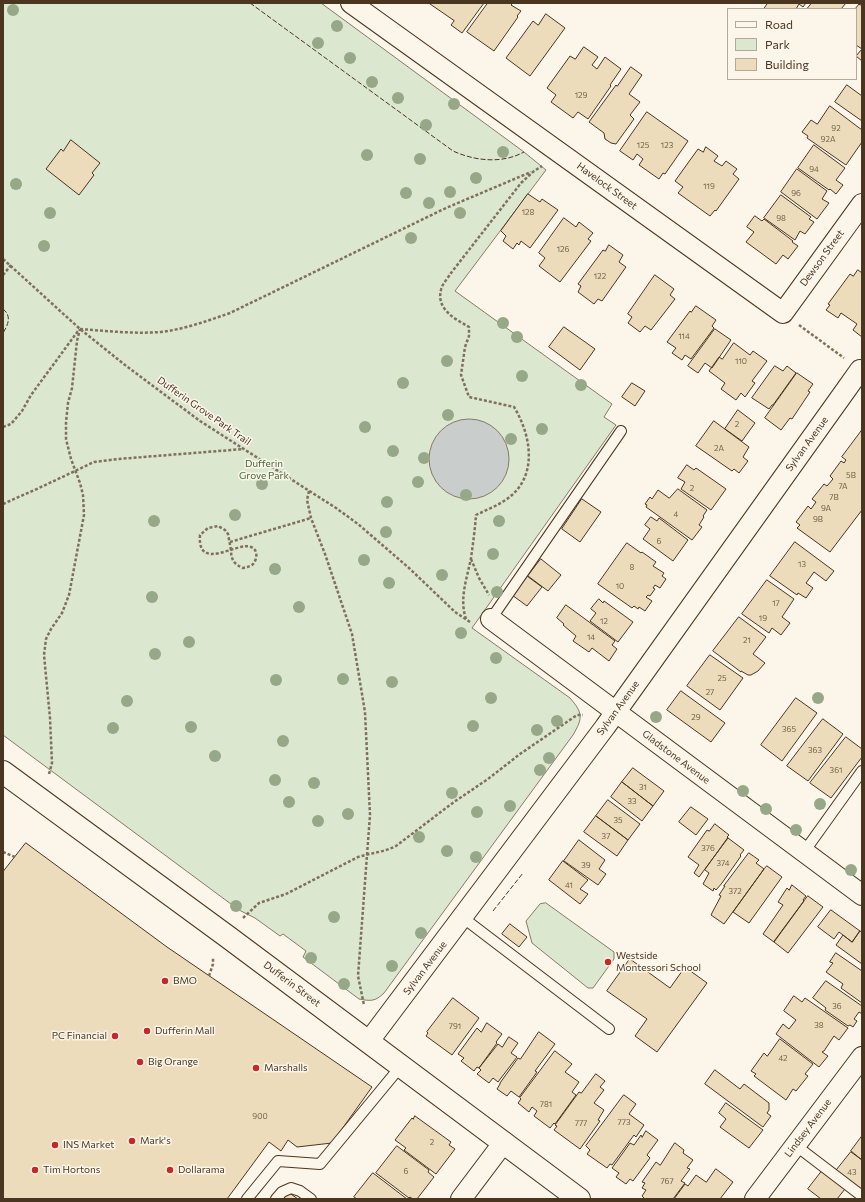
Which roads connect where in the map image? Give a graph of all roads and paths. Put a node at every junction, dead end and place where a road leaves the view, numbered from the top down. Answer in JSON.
{"nodes":[{"id":1,"x":351,"y":3,"type":"edge"},
{"id":2,"x":545,"y":164,"type":"dead end"},
{"id":3,"x":534,"y":171,"type":"junction"},
{"id":4,"x":862,"y":204,"type":"edge"},
{"id":5,"x":3,"y":259,"type":"edge"},
{"id":6,"x":11,"y":265,"type":"junction"},
{"id":7,"x":3,"y":275,"type":"edge"},
{"id":8,"x":783,"y":313,"type":"junction"},
{"id":9,"x":80,"y":329,"type":"junction"},
{"id":10,"x":861,"y":370,"type":"edge"},
{"id":11,"x":3,"y":427,"type":"edge"},
{"id":12,"x":621,"y":431,"type":"dead end"},
{"id":13,"x":244,"y":449,"type":"junction"},
{"id":14,"x":75,"y":471,"type":"junction"},
{"id":15,"x":309,"y":491,"type":"junction"},
{"id":16,"x":3,"y":504,"type":"edge"},
{"id":17,"x":312,"y":518,"type":"junction"},
{"id":18,"x":230,"y":542,"type":"junction"},
{"id":19,"x":231,"y":550,"type":"junction"},
{"id":20,"x":471,"y":558,"type":"junction"},
{"id":21,"x":492,"y":599,"type":"dead end"},
{"id":22,"x":466,"y":619,"type":"junction"},
{"id":23,"x":481,"y":621,"type":"junction"},
{"id":24,"x":616,"y":712,"type":"junction"},
{"id":25,"x":588,"y":715,"type":"dead end"},
{"id":26,"x":862,"y":771,"type":"edge"},
{"id":27,"x":3,"y":772,"type":"edge"},
{"id":28,"x":49,"y":774,"type":"dead end"},
{"id":29,"x":3,"y":852,"type":"edge"},
{"id":30,"x":804,"y":852,"type":"junction"},
{"id":31,"x":367,"y":854,"type":"junction"},
{"id":32,"x":15,"y":857,"type":"dead end"},
{"id":33,"x":862,"y":895,"type":"edge"},
{"id":34,"x":462,"y":917,"type":"junction"},
{"id":35,"x":243,"y":918,"type":"dead end"},
{"id":36,"x":213,"y":958,"type":"dead end"},
{"id":37,"x":209,"y":976,"type":"dead end"},
{"id":38,"x":364,"y":1005,"type":"dead end"},
{"id":39,"x":609,"y":1030,"type":"dead end"},
{"id":40,"x":369,"y":1041,"type":"junction"},
{"id":41,"x":862,"y":1057,"type":"edge"},
{"id":42,"x":401,"y":1066,"type":"junction"},
{"id":43,"x":504,"y":1142,"type":"junction"},
{"id":44,"x":795,"y":1145,"type":"junction"},
{"id":45,"x":862,"y":1196,"type":"edge"},
{"id":46,"x":247,"y":1199,"type":"edge"},
{"id":47,"x":276,"y":1199,"type":"edge"},
{"id":48,"x":311,"y":1199,"type":"edge"},
{"id":49,"x":461,"y":1199,"type":"edge"},
{"id":50,"x":579,"y":1199,"type":"edge"},
{"id":51,"x":755,"y":1199,"type":"edge"}],
"edges":[{"from":1,"to":8,"type":"street","name":"Havelock Street"},
{"from":2,"to":3,"type":"path"},
{"from":3,"to":9,"type":"path"},
{"from":3,"to":20,"type":"path"},
{"from":4,"to":8,"type":"street","name":"Dewson Street"},
{"from":5,"to":6,"type":"path","name":"Dufferin Grove Park Trail"},
{"from":6,"to":7,"type":"path"},
{"from":6,"to":9,"type":"path","name":"Dufferin Grove Park Trail"},
{"from":8,"to":10,"type":"path"},
{"from":9,"to":11,"type":"path"},
{"from":9,"to":13,"type":"path","name":"Dufferin Grove Park Trail"},
{"from":9,"to":14,"type":"path"},
{"from":10,"to":24,"type":"street","name":"Sylvan Avenue"},
{"from":12,"to":23,"type":"lane"},
{"from":13,"to":14,"type":"path"},
{"from":13,"to":15,"type":"path","name":"Dufferin Grove Park Trail"},
{"from":14,"to":16,"type":"path"},
{"from":14,"to":28,"type":"path"},
{"from":15,"to":17,"type":"path"},
{"from":15,"to":22,"type":"path","name":"Dufferin Grove Park Trail"},
{"from":17,"to":18,"type":"path"},
{"from":17,"to":31,"type":"path"},
{"from":18,"to":19,"type":"path"},
{"from":18,"to":19,"type":"path"},
{"from":19,"to":19,"type":"path"},
{"from":20,"to":21,"type":"path"},
{"from":20,"to":22,"type":"path"},
{"from":22,"to":23,"type":"path","name":"Dufferin Grove Park Trail"},
{"from":23,"to":24,"type":"street","name":"Gladstone Avenue"},
{"from":24,"to":30,"type":"street","name":"Gladstone Avenue"},
{"from":24,"to":34,"type":"street","name":"Sylvan Avenue"},
{"from":25,"to":31,"type":"path"},
{"from":26,"to":30,"type":"lane"},
{"from":27,"to":40,"type":"main road","name":"Dufferin Street"},
{"from":29,"to":32,"type":"path"},
{"from":30,"to":33,"type":"street","name":"Gladstone Avenue"},
{"from":31,"to":35,"type":"path"},
{"from":31,"to":38,"type":"path"},
{"from":34,"to":39,"type":"lane"},
{"from":34,"to":40,"type":"street","name":"Sylvan Avenue"},
{"from":36,"to":37,"type":"path"},
{"from":40,"to":42,"type":"main road","name":"Dufferin Street"},
{"from":41,"to":44,"type":"street","name":"Lindsey Avenue"},
{"from":42,"to":43,"type":"main road","name":"Dufferin Street"},
{"from":42,"to":46,"type":"lane"},
{"from":43,"to":49,"type":"street"},
{"from":43,"to":50,"type":"main road","name":"Dufferin Street"},
{"from":44,"to":45,"type":"lane"},
{"from":44,"to":51,"type":"street","name":"Lindsey Avenue"},
{"from":47,"to":48,"type":"lane"}]}
